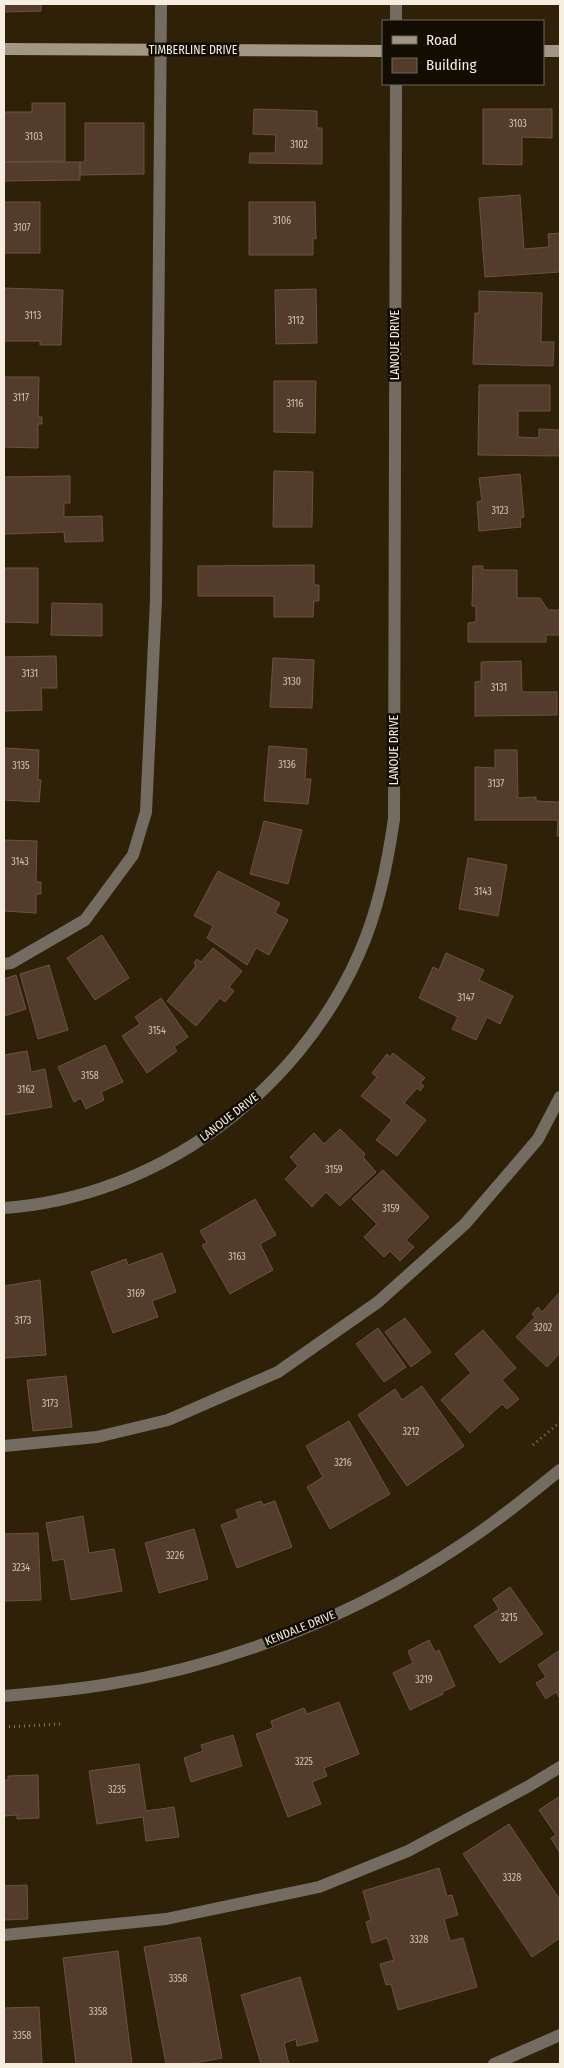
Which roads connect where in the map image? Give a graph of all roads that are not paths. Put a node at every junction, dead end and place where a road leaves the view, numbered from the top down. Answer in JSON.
{"nodes":[{"id":1,"x":162,"y":4,"type":"edge"},
{"id":2,"x":396,"y":4,"type":"edge"},
{"id":3,"x":396,"y":20,"type":"edge"},
{"id":4,"x":4,"y":49,"type":"edge"},
{"id":5,"x":162,"y":50,"type":"junction"},
{"id":6,"x":382,"y":51,"type":"edge"},
{"id":7,"x":544,"y":52,"type":"edge"},
{"id":8,"x":560,"y":52,"type":"edge"},
{"id":9,"x":396,"y":85,"type":"edge"},
{"id":10,"x":4,"y":964,"type":"edge"},
{"id":11,"x":560,"y":1097,"type":"edge"},
{"id":12,"x":4,"y":1208,"type":"edge"},
{"id":13,"x":4,"y":1446,"type":"edge"},
{"id":14,"x":560,"y":1470,"type":"edge"},
{"id":15,"x":4,"y":1696,"type":"edge"},
{"id":16,"x":560,"y":1767,"type":"edge"},
{"id":17,"x":4,"y":1935,"type":"edge"},
{"id":18,"x":560,"y":2035,"type":"edge"},
{"id":19,"x":494,"y":2064,"type":"edge"}],
"edges":[{"from":1,"to":5,"type":"street"},
{"from":2,"to":3,"type":"street"},
{"from":4,"to":5,"type":"street","name":"TIMBERLINE DRIVE"},
{"from":5,"to":6,"type":"street","name":"TIMBERLINE DRIVE"},
{"from":5,"to":10,"type":"street"},
{"from":7,"to":8,"type":"street"},
{"from":9,"to":12,"type":"street","name":"LANOUE DRIVE"},
{"from":11,"to":13,"type":"street"},
{"from":14,"to":15,"type":"street","name":"KENDALE DRIVE"},
{"from":16,"to":17,"type":"street"},
{"from":18,"to":19,"type":"street"}]}
